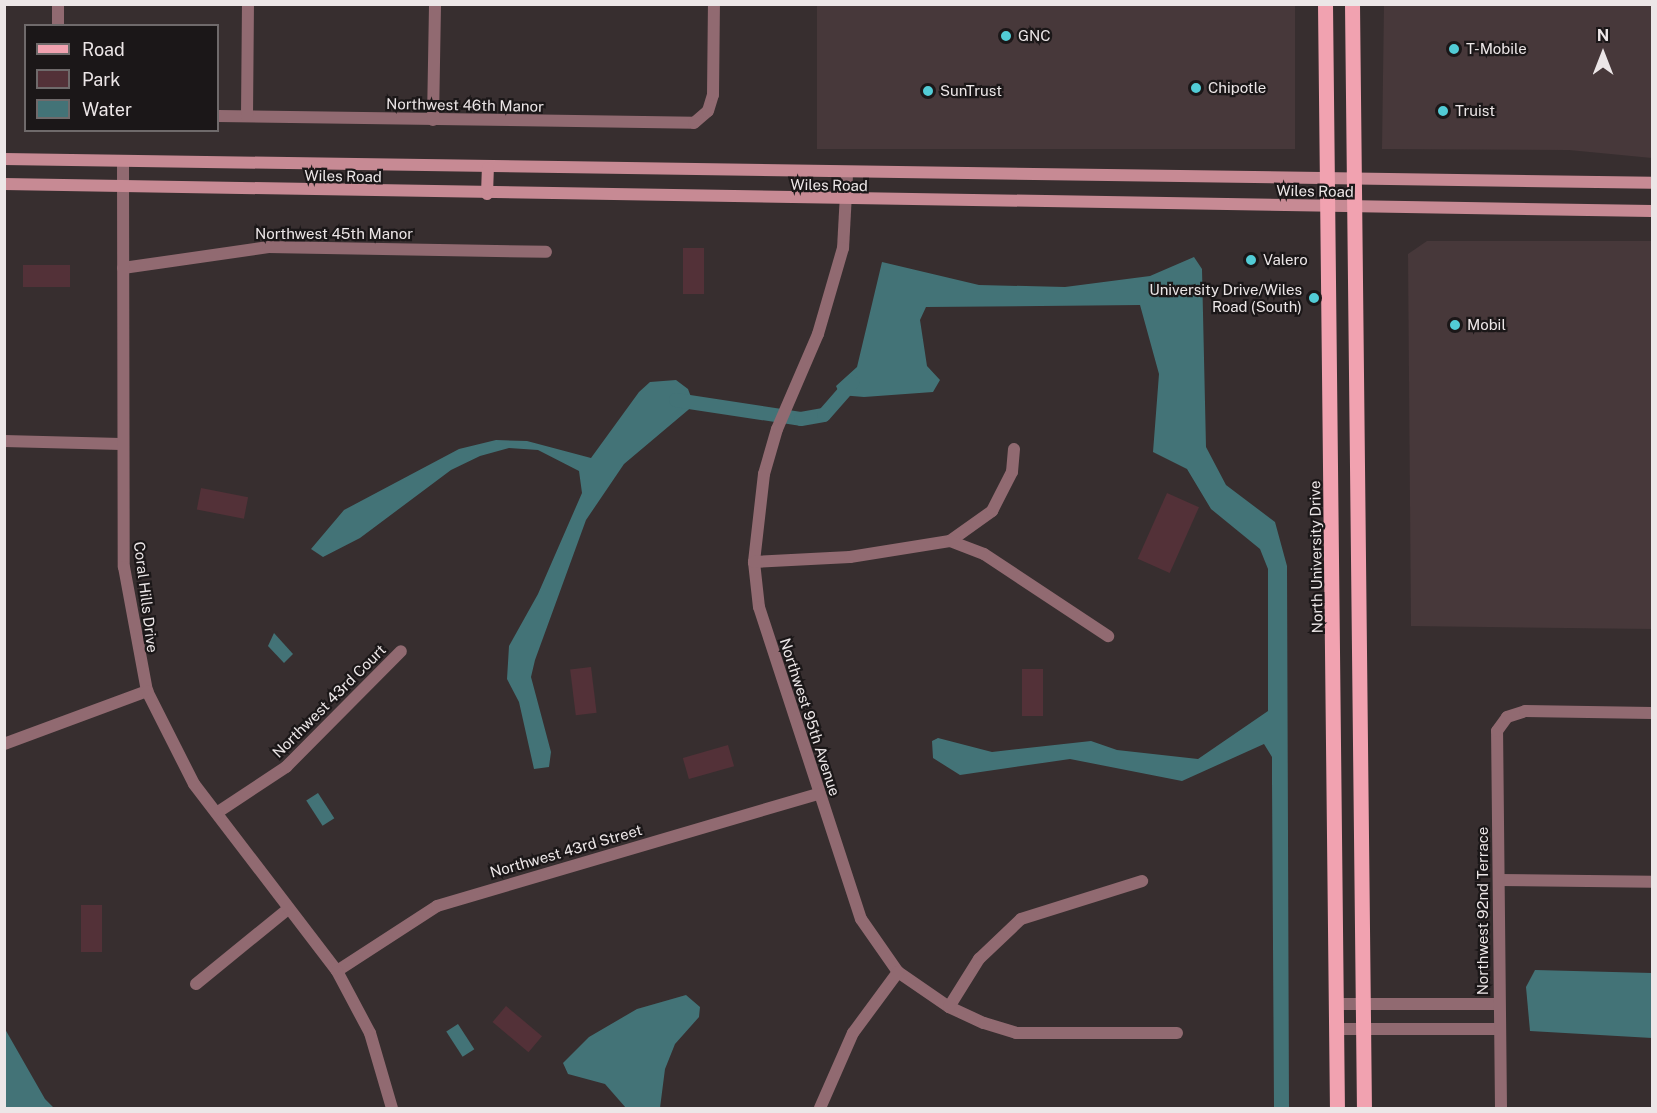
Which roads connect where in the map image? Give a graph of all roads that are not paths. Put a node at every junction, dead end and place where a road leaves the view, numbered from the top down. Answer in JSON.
{"nodes":[{"id":1,"x":58,"y":4,"type":"edge"},
{"id":2,"x":248,"y":4,"type":"edge"},
{"id":3,"x":435,"y":4,"type":"edge"},
{"id":4,"x":714,"y":4,"type":"edge"},
{"id":5,"x":1325,"y":4,"type":"edge"},
{"id":6,"x":1352,"y":4,"type":"edge"},
{"id":7,"x":58,"y":24,"type":"edge"},
{"id":8,"x":219,"y":116,"type":"edge"},
{"id":9,"x":247,"y":116,"type":"junction"},
{"id":10,"x":433,"y":120,"type":"junction"},
{"id":11,"x":4,"y":159,"type":"edge"},
{"id":12,"x":123,"y":161,"type":"junction"},
{"id":13,"x":488,"y":168,"type":"junction"},
{"id":14,"x":847,"y":174,"type":"junction"},
{"id":15,"x":1327,"y":178,"type":"junction"},
{"id":16,"x":1354,"y":179,"type":"junction"},
{"id":17,"x":1653,"y":183,"type":"edge"},
{"id":18,"x":4,"y":184,"type":"edge"},
{"id":19,"x":124,"y":187,"type":"junction"},
{"id":20,"x":487,"y":194,"type":"junction"},
{"id":21,"x":849,"y":201,"type":"junction"},
{"id":22,"x":1328,"y":206,"type":"junction"},
{"id":23,"x":1354,"y":206,"type":"junction"},
{"id":24,"x":1653,"y":211,"type":"edge"},
{"id":25,"x":546,"y":252,"type":"dead end"},
{"id":26,"x":123,"y":268,"type":"junction"},
{"id":27,"x":4,"y":441,"type":"edge"},
{"id":28,"x":121,"y":444,"type":"junction"},
{"id":29,"x":1014,"y":449,"type":"dead end"},
{"id":30,"x":950,"y":541,"type":"junction"},
{"id":31,"x":754,"y":562,"type":"junction"},
{"id":32,"x":1335,"y":576,"type":"junction"},
{"id":33,"x":1359,"y":605,"type":"junction"},
{"id":34,"x":1108,"y":636,"type":"dead end"},
{"id":35,"x":400,"y":651,"type":"dead end"},
{"id":36,"x":147,"y":691,"type":"junction"},
{"id":37,"x":1653,"y":713,"type":"edge"},
{"id":38,"x":4,"y":744,"type":"edge"},
{"id":39,"x":818,"y":794,"type":"junction"},
{"id":40,"x":218,"y":812,"type":"junction"},
{"id":41,"x":1499,"y":880,"type":"junction"},
{"id":42,"x":1142,"y":881,"type":"dead end"},
{"id":43,"x":1653,"y":882,"type":"edge"},
{"id":44,"x":288,"y":909,"type":"junction"},
{"id":45,"x":337,"y":971,"type":"junction"},
{"id":46,"x":898,"y":972,"type":"junction"},
{"id":47,"x":196,"y":984,"type":"dead end"},
{"id":48,"x":1335,"y":1004,"type":"junction"},
{"id":49,"x":1363,"y":1004,"type":"junction"},
{"id":50,"x":1498,"y":1004,"type":"junction"},
{"id":51,"x":949,"y":1007,"type":"junction"},
{"id":52,"x":1336,"y":1029,"type":"junction"},
{"id":53,"x":1364,"y":1029,"type":"junction"},
{"id":54,"x":1498,"y":1029,"type":"junction"},
{"id":55,"x":1177,"y":1032,"type":"dead end"},
{"id":56,"x":392,"y":1108,"type":"edge"},
{"id":57,"x":820,"y":1108,"type":"edge"},
{"id":58,"x":1336,"y":1108,"type":"edge"},
{"id":59,"x":1364,"y":1108,"type":"edge"},
{"id":60,"x":1501,"y":1108,"type":"edge"}],
"edges":[{"from":1,"to":7,"type":"street"},
{"from":2,"to":9,"type":"street"},
{"from":3,"to":10,"type":"street"},
{"from":4,"to":10,"type":"street","name":"Northwest 46th Manor"},
{"from":5,"to":15,"type":"main road","name":"North University Drive"},
{"from":6,"to":16,"type":"main road"},
{"from":8,"to":9,"type":"street","name":"Northwest 46th Manor"},
{"from":9,"to":10,"type":"street","name":"Northwest 46th Manor"},
{"from":11,"to":12,"type":"main road","name":"Wiles Road"},
{"from":12,"to":13,"type":"main road","name":"Wiles Road"},
{"from":12,"to":19,"type":"street","name":"Coral Hills Drive"},
{"from":13,"to":14,"type":"main road","name":"Wiles Road"},
{"from":13,"to":20,"type":"main road"},
{"from":14,"to":15,"type":"main road","name":"Wiles Road"},
{"from":14,"to":21,"type":"street","name":"Northwest 95th Avenue"},
{"from":15,"to":16,"type":"main road","name":"Wiles Road"},
{"from":15,"to":22,"type":"main road","name":"North University Drive"},
{"from":16,"to":17,"type":"main road","name":"Wiles Road"},
{"from":16,"to":23,"type":"main road"},
{"from":18,"to":19,"type":"main road","name":"Wiles Road"},
{"from":19,"to":20,"type":"main road","name":"Wiles Road"},
{"from":19,"to":26,"type":"street","name":"Coral Hills Drive"},
{"from":20,"to":21,"type":"main road","name":"Wiles Road"},
{"from":21,"to":22,"type":"main road","name":"Wiles Road"},
{"from":21,"to":31,"type":"street","name":"Northwest 95th Avenue"},
{"from":22,"to":23,"type":"main road","name":"Wiles Road"},
{"from":22,"to":32,"type":"main road","name":"North University Drive"},
{"from":23,"to":24,"type":"main road","name":"Wiles Road"},
{"from":23,"to":33,"type":"main road"},
{"from":25,"to":26,"type":"street","name":"Northwest 45th Manor"},
{"from":26,"to":28,"type":"street","name":"Coral Hills Drive"},
{"from":27,"to":28,"type":"street"},
{"from":28,"to":36,"type":"street","name":"Coral Hills Drive"},
{"from":29,"to":30,"type":"street"},
{"from":30,"to":31,"type":"street"},
{"from":30,"to":34,"type":"street"},
{"from":31,"to":39,"type":"street","name":"Northwest 95th Avenue"},
{"from":32,"to":33,"type":"main road"},
{"from":32,"to":48,"type":"main road","name":"North University Drive"},
{"from":33,"to":49,"type":"main road"},
{"from":35,"to":40,"type":"street","name":"Northwest 43rd Court"},
{"from":36,"to":38,"type":"street"},
{"from":36,"to":40,"type":"street","name":"Coral Hills Drive"},
{"from":37,"to":41,"type":"street","name":"Northwest 92nd Terrace"},
{"from":39,"to":45,"type":"street","name":"Northwest 43rd Street"},
{"from":39,"to":46,"type":"street","name":"Northwest 95th Avenue"},
{"from":40,"to":44,"type":"street","name":"Coral Hills Drive"},
{"from":41,"to":43,"type":"street"},
{"from":41,"to":50,"type":"street","name":"Northwest 92nd Terrace"},
{"from":42,"to":51,"type":"street"},
{"from":44,"to":45,"type":"street","name":"Coral Hills Drive"},
{"from":44,"to":47,"type":"street"},
{"from":45,"to":56,"type":"street","name":"Coral Hills Drive"},
{"from":46,"to":51,"type":"street","name":"Northwest 95th Avenue"},
{"from":46,"to":57,"type":"street"},
{"from":48,"to":49,"type":"street"},
{"from":48,"to":52,"type":"main road","name":"North University Drive"},
{"from":49,"to":50,"type":"street"},
{"from":49,"to":53,"type":"main road"},
{"from":50,"to":54,"type":"street","name":"Northwest 92nd Terrace"},
{"from":51,"to":55,"type":"street","name":"Northwest 95th Avenue"},
{"from":52,"to":53,"type":"street"},
{"from":52,"to":58,"type":"main road","name":"North University Drive"},
{"from":53,"to":54,"type":"street"},
{"from":53,"to":59,"type":"main road"},
{"from":54,"to":60,"type":"street","name":"Northwest 92nd Terrace"}]}
